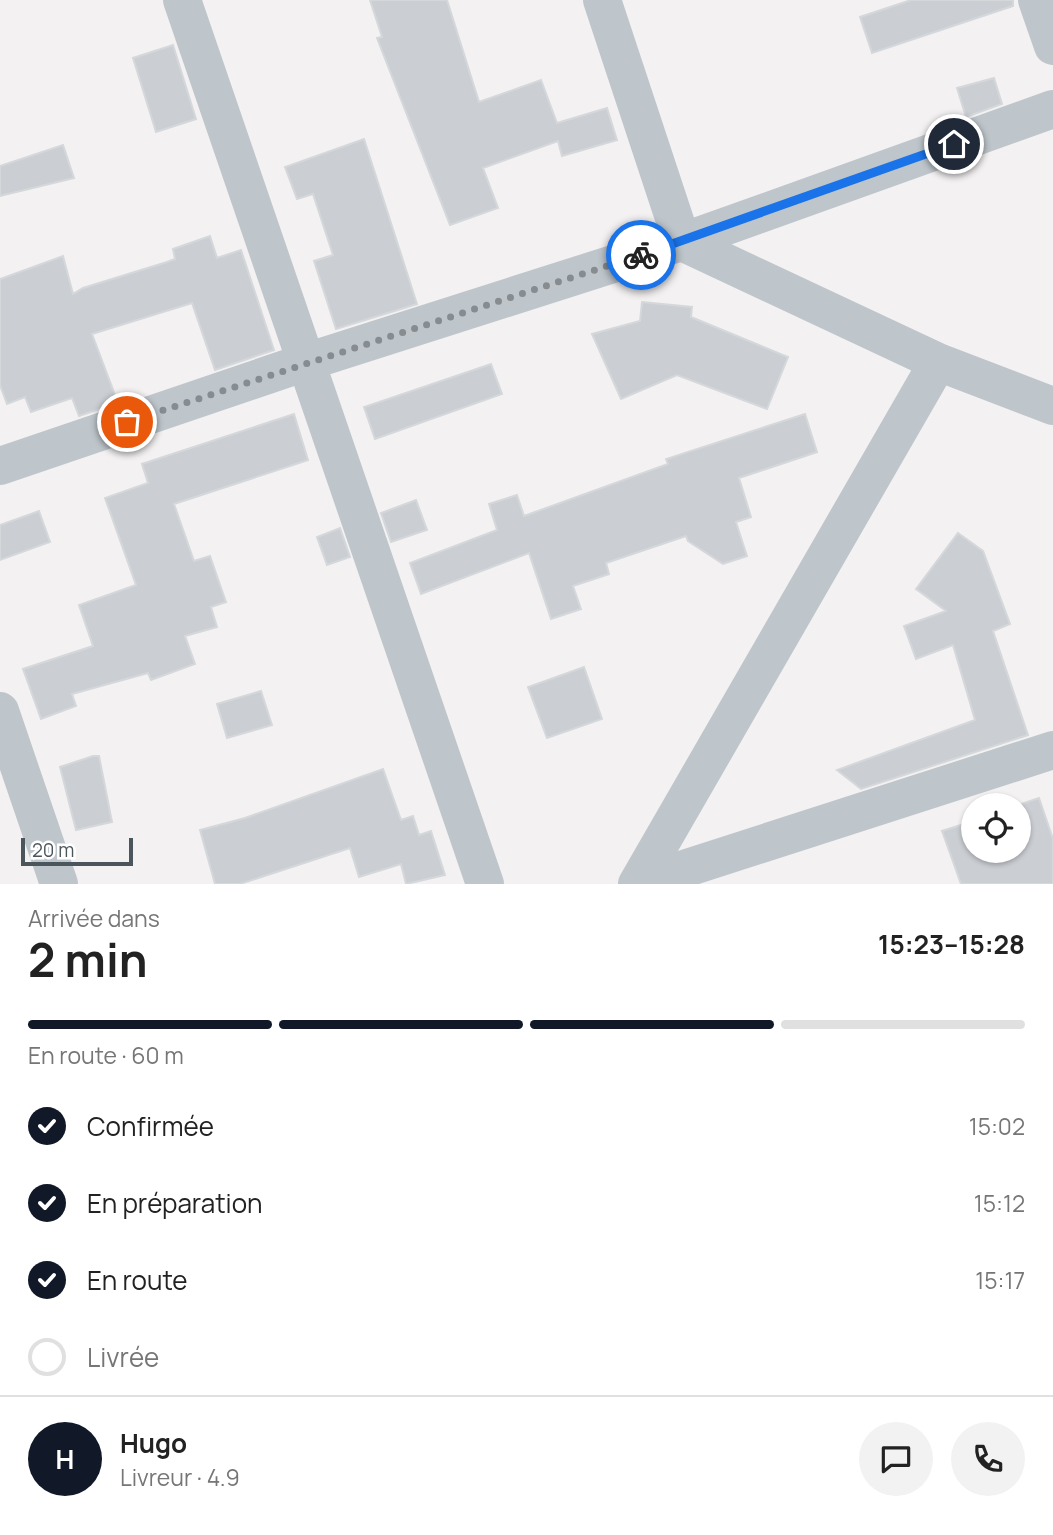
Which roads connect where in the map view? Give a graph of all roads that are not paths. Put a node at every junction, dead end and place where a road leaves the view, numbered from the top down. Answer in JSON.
{"nodes":[{"id":1,"x":182,"y":0,"type":"edge"},
{"id":2,"x":602,"y":0,"type":"edge"},
{"id":3,"x":1037,"y":0,"type":"edge"},
{"id":4,"x":1053,"y":46,"type":"edge"},
{"id":5,"x":1053,"y":109,"type":"edge"},
{"id":6,"x":682,"y":242,"type":"junction"},
{"id":7,"x":306,"y":362,"type":"junction"},
{"id":8,"x":937,"y":362,"type":"junction"},
{"id":9,"x":1053,"y":406,"type":"edge"},
{"id":10,"x":0,"y":466,"type":"edge"},
{"id":11,"x":0,"y":711,"type":"edge"},
{"id":12,"x":1053,"y":750,"type":"edge"},
{"id":13,"x":60,"y":884,"type":"edge"},
{"id":14,"x":485,"y":884,"type":"edge"}],
"edges":[{"from":1,"to":7,"type":"street"},
{"from":2,"to":6,"type":"street"},
{"from":3,"to":4,"type":"street"},
{"from":5,"to":6,"type":"street"},
{"from":6,"to":7,"type":"street"},
{"from":6,"to":8,"type":"street"},
{"from":7,"to":10,"type":"street"},
{"from":7,"to":14,"type":"street"},
{"from":8,"to":9,"type":"street"},
{"from":8,"to":12,"type":"street"},
{"from":11,"to":13,"type":"street"}]}
